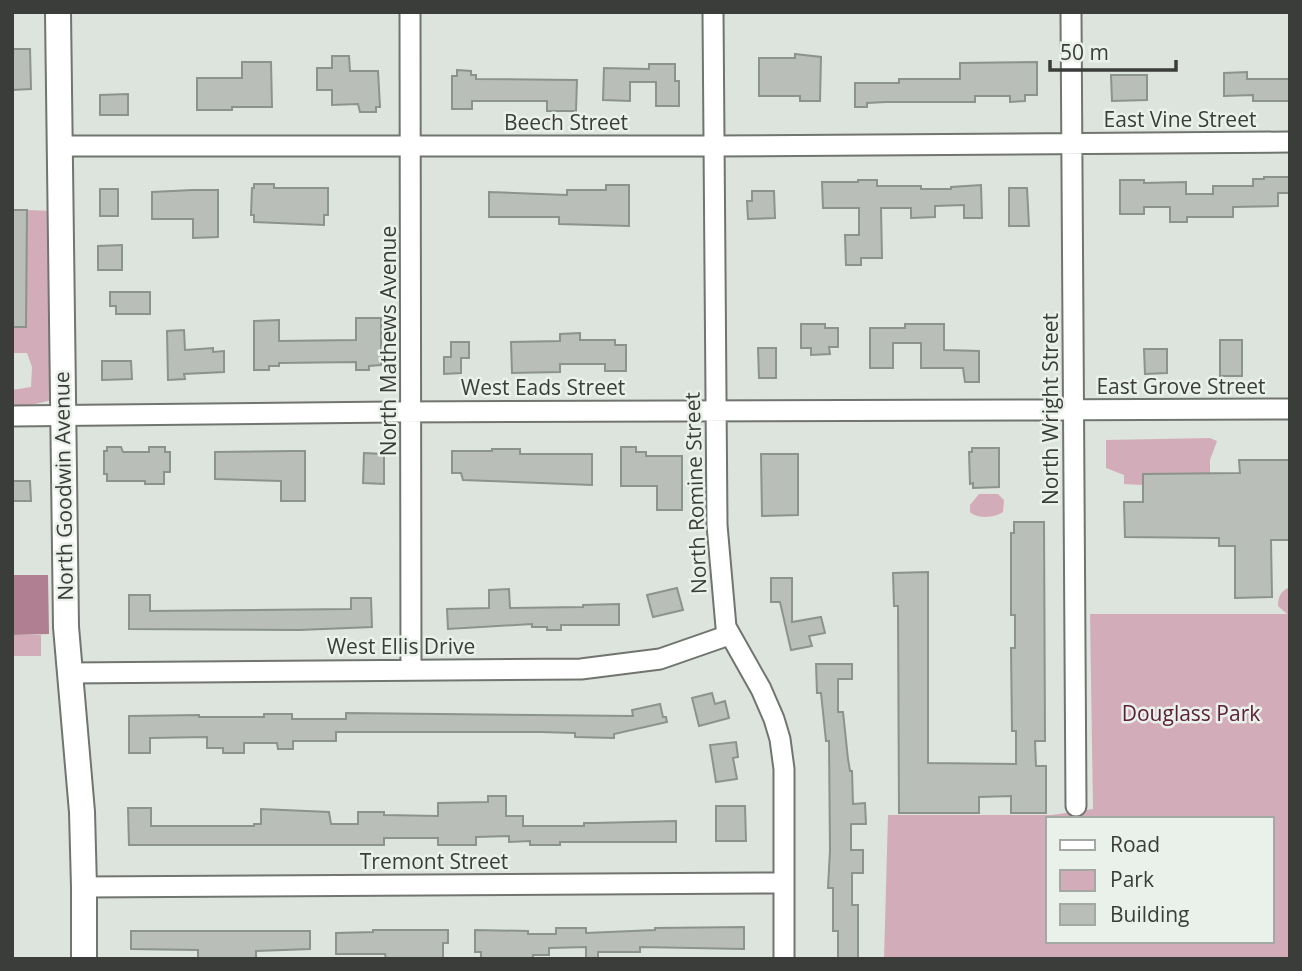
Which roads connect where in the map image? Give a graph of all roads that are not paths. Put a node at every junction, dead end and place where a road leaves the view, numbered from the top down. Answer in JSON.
{"nodes":[{"id":1,"x":58,"y":12,"type":"edge"},
{"id":2,"x":410,"y":12,"type":"edge"},
{"id":3,"x":713,"y":12,"type":"edge"},
{"id":4,"x":1071,"y":12,"type":"edge"},
{"id":5,"x":1290,"y":142,"type":"edge"},
{"id":6,"x":1071,"y":144,"type":"junction"},
{"id":7,"x":61,"y":146,"type":"junction"},
{"id":8,"x":411,"y":146,"type":"junction"},
{"id":9,"x":714,"y":146,"type":"junction"},
{"id":10,"x":1290,"y":409,"type":"edge"},
{"id":11,"x":1073,"y":410,"type":"junction"},
{"id":12,"x":716,"y":411,"type":"junction"},
{"id":13,"x":412,"y":412,"type":"junction"},
{"id":14,"x":63,"y":414,"type":"junction"},
{"id":15,"x":12,"y":416,"type":"edge"},
{"id":16,"x":729,"y":635,"type":"junction"},
{"id":17,"x":411,"y":669,"type":"junction"},
{"id":18,"x":69,"y":673,"type":"junction"},
{"id":19,"x":1076,"y":806,"type":"dead end"},
{"id":20,"x":783,"y":883,"type":"junction"},
{"id":21,"x":85,"y":887,"type":"junction"},
{"id":22,"x":84,"y":959,"type":"edge"},
{"id":23,"x":784,"y":959,"type":"edge"}],
"edges":[{"from":1,"to":7,"type":"street","name":"North Goodwin Avenue"},
{"from":2,"to":8,"type":"street","name":"North Mathews Avenue"},
{"from":3,"to":9,"type":"street","name":"North Romine Street"},
{"from":4,"to":6,"type":"street","name":"North Wright Street"},
{"from":5,"to":6,"type":"street","name":"East Vine Street"},
{"from":6,"to":9,"type":"street","name":"Beech Street"},
{"from":6,"to":11,"type":"street","name":"North Wright Street"},
{"from":7,"to":8,"type":"street","name":"Beech Street"},
{"from":7,"to":14,"type":"street","name":"North Goodwin Avenue"},
{"from":8,"to":9,"type":"street","name":"Beech Street"},
{"from":8,"to":13,"type":"street","name":"North Mathews Avenue"},
{"from":9,"to":12,"type":"street","name":"North Romine Street"},
{"from":10,"to":11,"type":"street","name":"East Grove Street"},
{"from":11,"to":12,"type":"street","name":"West Eads Street"},
{"from":11,"to":19,"type":"street","name":"North Wright Street"},
{"from":12,"to":13,"type":"street","name":"West Eads Street"},
{"from":12,"to":16,"type":"street","name":"North Romine Street"},
{"from":13,"to":14,"type":"street","name":"West Eads Street"},
{"from":13,"to":17,"type":"street","name":"North Mathews Avenue"},
{"from":14,"to":15,"type":"street","name":"West Eads Street"},
{"from":14,"to":18,"type":"street","name":"North Goodwin Avenue"},
{"from":16,"to":17,"type":"street","name":"West Ellis Drive"},
{"from":16,"to":20,"type":"street","name":"North Romine Street"},
{"from":17,"to":18,"type":"street","name":"West Ellis Drive"},
{"from":18,"to":21,"type":"street","name":"North Goodwin Avenue"},
{"from":20,"to":21,"type":"street","name":"Tremont Street"},
{"from":20,"to":23,"type":"street","name":"North Romine Street"},
{"from":21,"to":22,"type":"street","name":"North Goodwin Avenue"}]}
